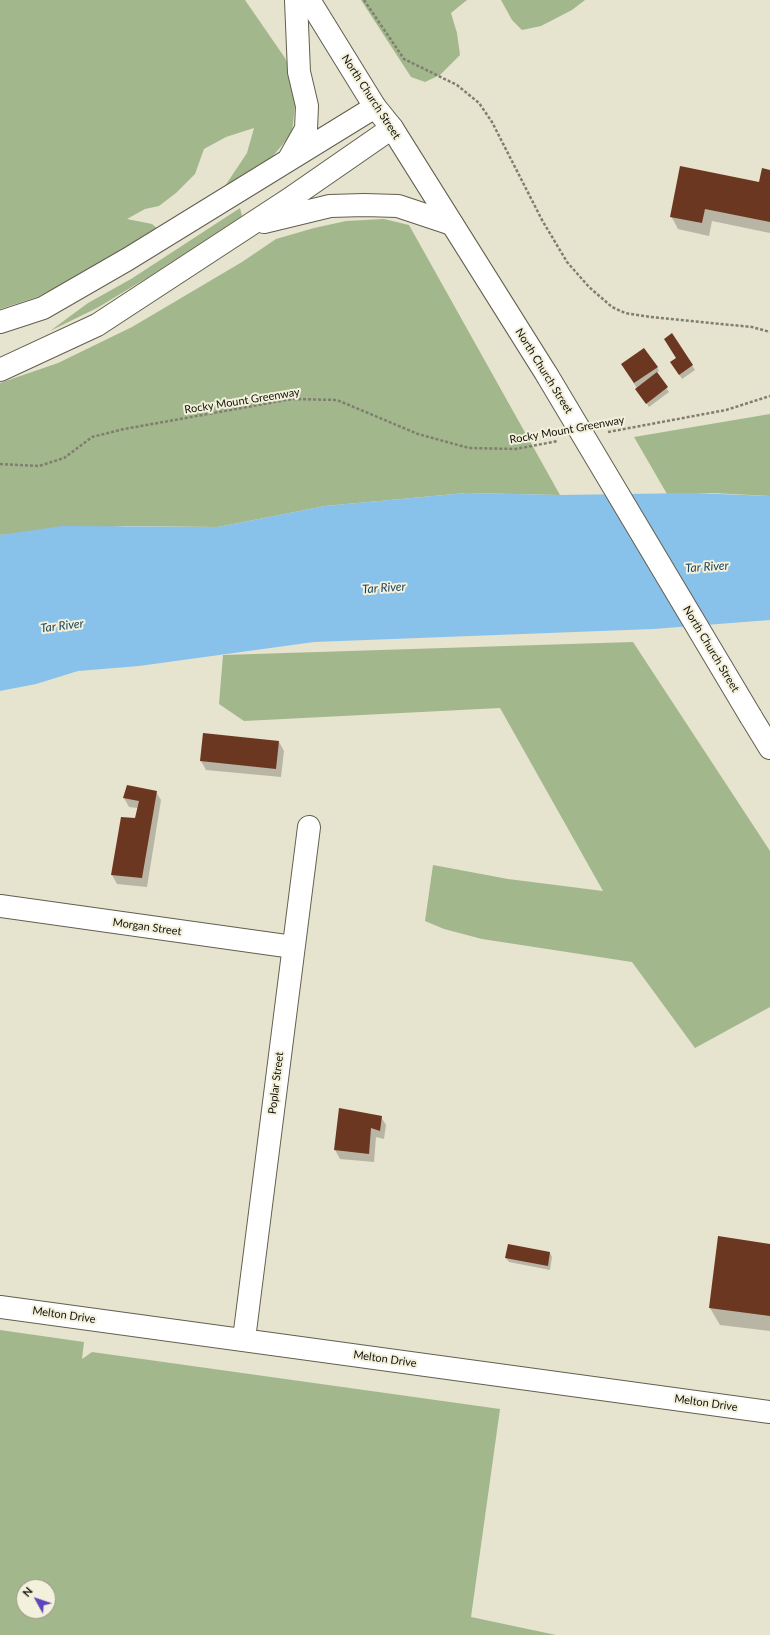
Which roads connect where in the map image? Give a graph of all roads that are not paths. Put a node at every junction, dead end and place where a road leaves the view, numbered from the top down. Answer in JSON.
{"nodes":[{"id":1,"x":296,"y":0,"type":"edge"},
{"id":2,"x":309,"y":0,"type":"edge"},
{"id":3,"x":375,"y":107,"type":"junction"},
{"id":4,"x":392,"y":128,"type":"junction"},
{"id":5,"x":288,"y":161,"type":"junction"},
{"id":6,"x":452,"y":224,"type":"junction"},
{"id":7,"x":249,"y":226,"type":"junction"},
{"id":8,"x":0,"y":322,"type":"edge"},
{"id":9,"x":0,"y":370,"type":"edge"},
{"id":10,"x":770,"y":748,"type":"edge"},
{"id":11,"x":309,"y":827,"type":"dead end"},
{"id":12,"x":0,"y":906,"type":"edge"},
{"id":13,"x":293,"y":947,"type":"junction"},
{"id":14,"x":0,"y":1307,"type":"edge"},
{"id":15,"x":244,"y":1339,"type":"junction"},
{"id":16,"x":770,"y":1412,"type":"edge"}],
"edges":[{"from":1,"to":5,"type":"main road"},
{"from":2,"to":3,"type":"main road","name":"North Church Street"},
{"from":3,"to":4,"type":"main road","name":"North Church Street"},
{"from":3,"to":5,"type":"main road"},
{"from":4,"to":6,"type":"main road","name":"North Church Street"},
{"from":4,"to":7,"type":"main road"},
{"from":5,"to":8,"type":"main road"},
{"from":6,"to":7,"type":"main road"},
{"from":6,"to":10,"type":"main road","name":"North Church Street","bridge":true},
{"from":7,"to":9,"type":"main road"},
{"from":11,"to":13,"type":"main road","name":"Poplar Street"},
{"from":12,"to":13,"type":"main road","name":"Morgan Street"},
{"from":13,"to":15,"type":"main road","name":"Poplar Street"},
{"from":14,"to":15,"type":"main road","name":"Melton Drive"},
{"from":15,"to":16,"type":"main road","name":"Melton Drive"}]}
